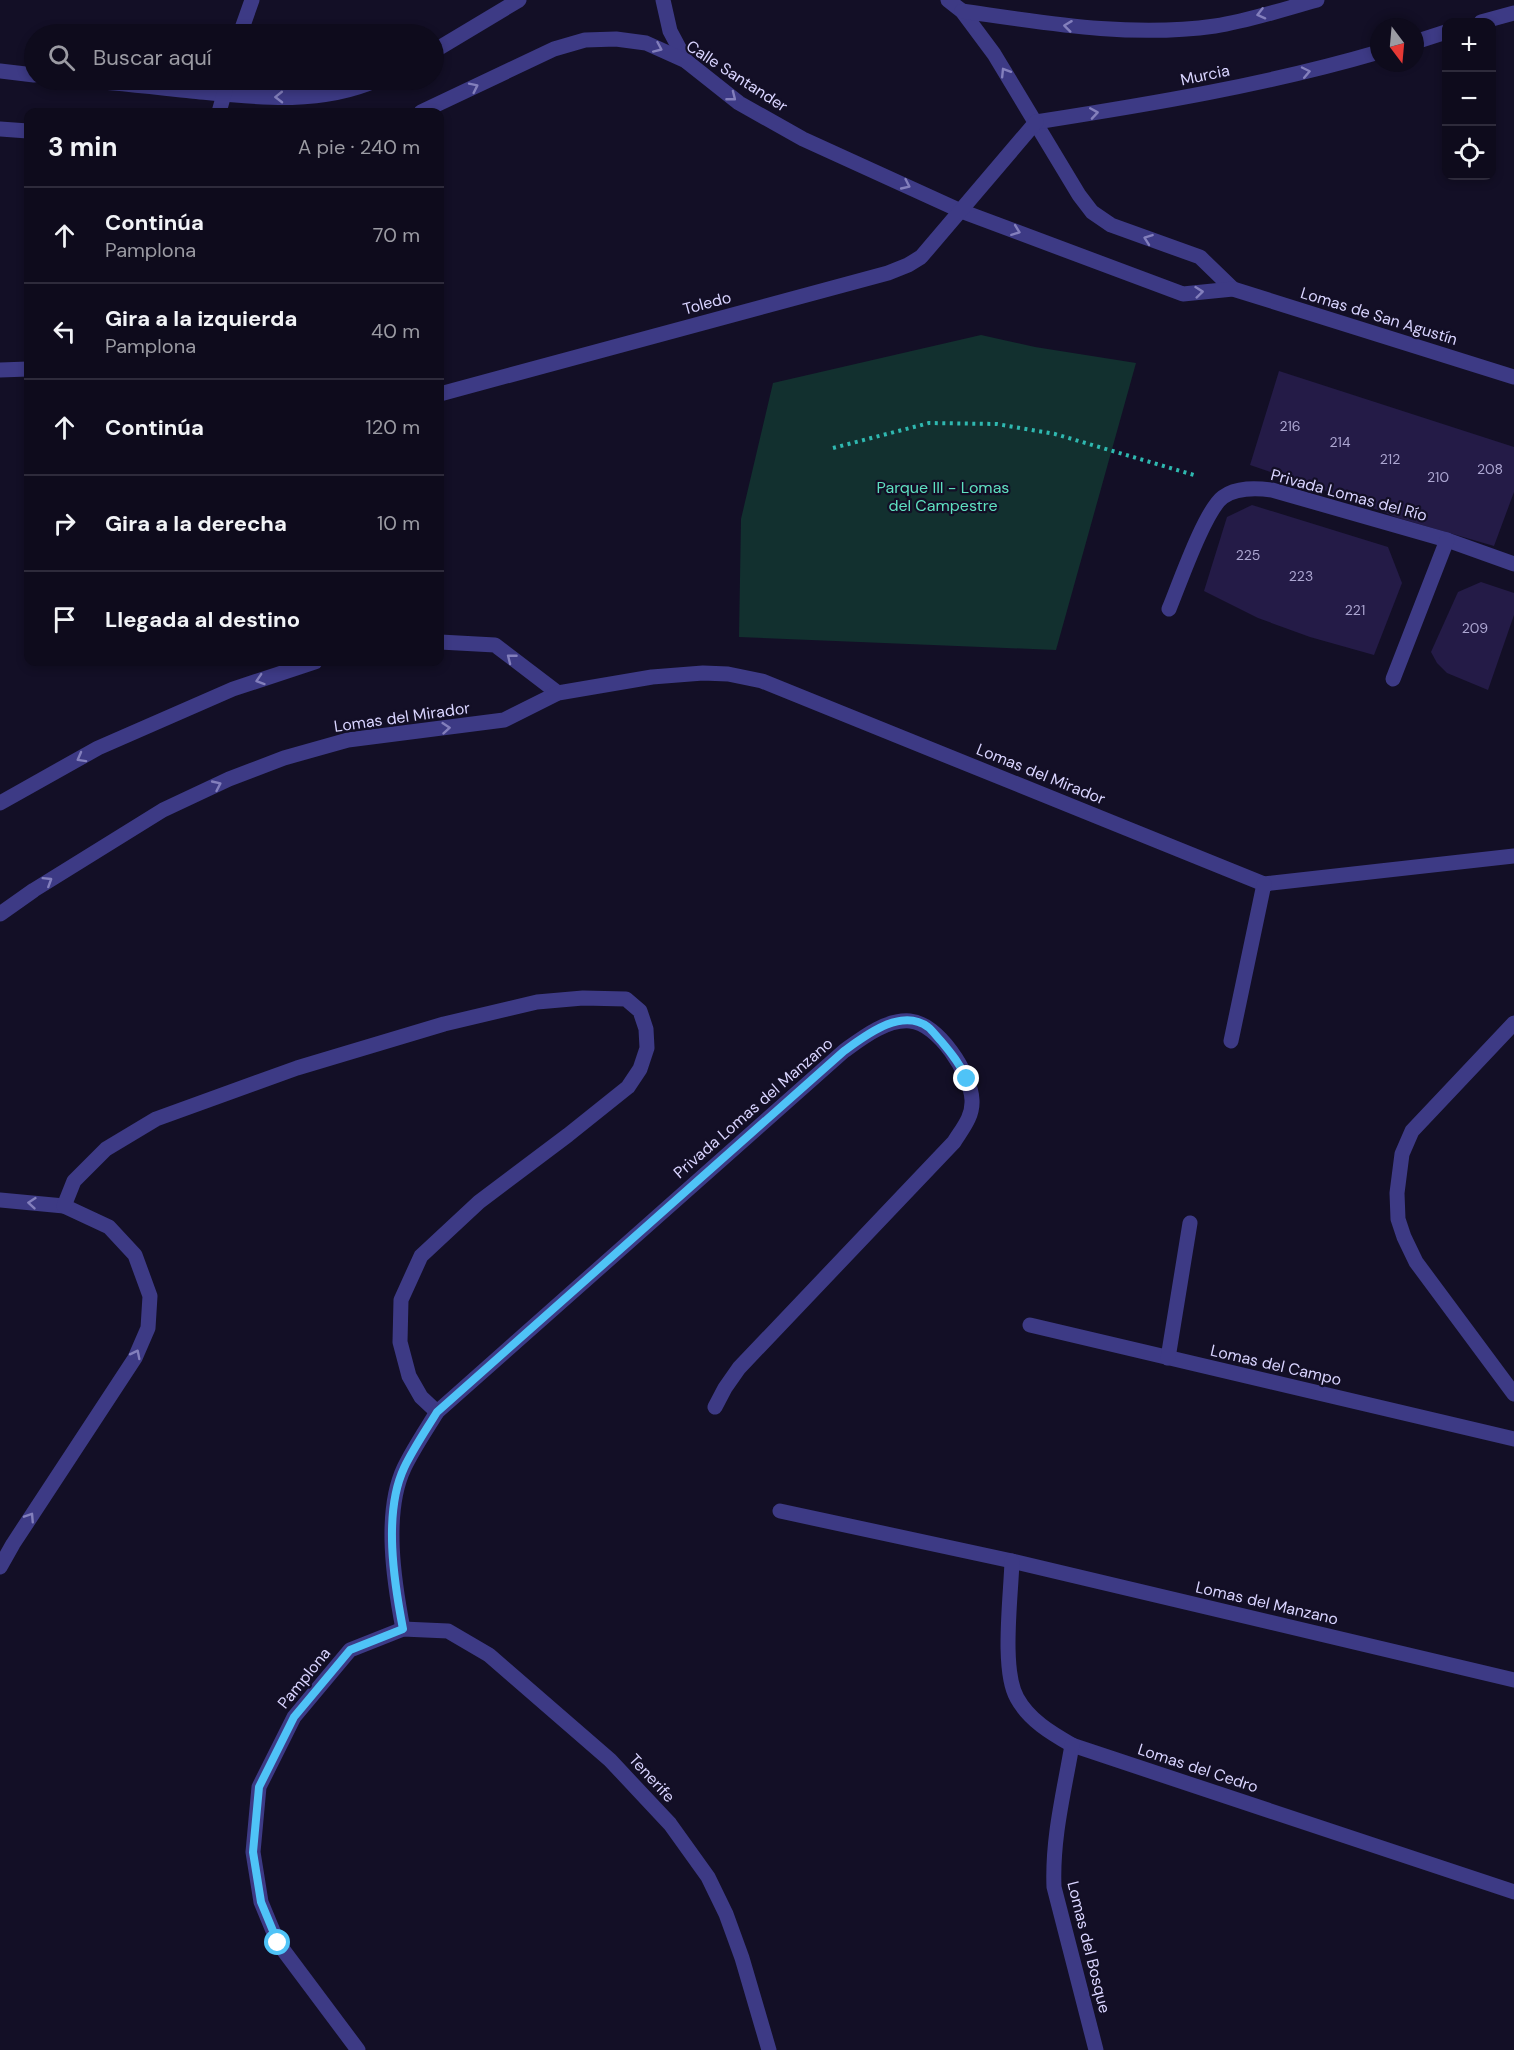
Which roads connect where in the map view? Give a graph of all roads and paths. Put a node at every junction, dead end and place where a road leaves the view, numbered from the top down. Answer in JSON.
{"nodes":[{"id":1,"x":252,"y":0,"type":"edge"},
{"id":2,"x":519,"y":0,"type":"edge"},
{"id":3,"x":663,"y":0,"type":"edge"},
{"id":4,"x":948,"y":0,"type":"edge"},
{"id":5,"x":1317,"y":0,"type":"edge"},
{"id":6,"x":962,"y":11,"type":"junction"},
{"id":7,"x":1514,"y":13,"type":"edge"},
{"id":8,"x":1495,"y":18,"type":"edge"},
{"id":9,"x":244,"y":24,"type":"edge"},
{"id":10,"x":1442,"y":33,"type":"edge"},
{"id":11,"x":1424,"y":39,"type":"edge"},
{"id":12,"x":444,"y":45,"type":"edge"},
{"id":13,"x":1370,"y":55,"type":"edge"},
{"id":14,"x":686,"y":61,"type":"junction"},
{"id":15,"x":0,"y":71,"type":"edge"},
{"id":16,"x":24,"y":74,"type":"edge"},
{"id":17,"x":225,"y":90,"type":"edge"},
{"id":18,"x":240,"y":90,"type":"edge"},
{"id":19,"x":347,"y":90,"type":"edge"},
{"id":20,"x":220,"y":108,"type":"edge"},
{"id":21,"x":429,"y":108,"type":"edge"},
{"id":22,"x":1036,"y":122,"type":"junction"},
{"id":23,"x":0,"y":129,"type":"edge"},
{"id":24,"x":24,"y":132,"type":"edge"},
{"id":25,"x":961,"y":211,"type":"junction"},
{"id":26,"x":1233,"y":289,"type":"junction"},
{"id":27,"x":24,"y":369,"type":"edge"},
{"id":28,"x":0,"y":370,"type":"edge"},
{"id":29,"x":1514,"y":377,"type":"edge"},
{"id":30,"x":444,"y":393,"type":"edge"},
{"id":31,"x":833,"y":448,"type":"dead end"},
{"id":32,"x":1194,"y":475,"type":"dead end"},
{"id":33,"x":1447,"y":540,"type":"junction"},
{"id":34,"x":1514,"y":564,"type":"edge"},
{"id":35,"x":1169,"y":609,"type":"dead end"},
{"id":36,"x":444,"y":642,"type":"edge"},
{"id":37,"x":303,"y":666,"type":"edge"},
{"id":38,"x":1393,"y":679,"type":"dead end"},
{"id":39,"x":558,"y":693,"type":"junction"},
{"id":40,"x":0,"y":802,"type":"edge"},
{"id":41,"x":1514,"y":856,"type":"edge"},
{"id":42,"x":1264,"y":884,"type":"junction"},
{"id":43,"x":0,"y":915,"type":"edge"},
{"id":44,"x":1514,"y":1023,"type":"edge"},
{"id":45,"x":1231,"y":1041,"type":"dead end"},
{"id":46,"x":0,"y":1200,"type":"edge"},
{"id":47,"x":64,"y":1206,"type":"junction"},
{"id":48,"x":1190,"y":1223,"type":"dead end"},
{"id":49,"x":1030,"y":1325,"type":"dead end"},
{"id":50,"x":1168,"y":1358,"type":"junction"},
{"id":51,"x":1514,"y":1394,"type":"edge"},
{"id":52,"x":715,"y":1407,"type":"dead end"},
{"id":53,"x":437,"y":1412,"type":"junction"},
{"id":54,"x":1514,"y":1439,"type":"edge"},
{"id":55,"x":780,"y":1511,"type":"dead end"},
{"id":56,"x":1012,"y":1561,"type":"junction"},
{"id":57,"x":0,"y":1567,"type":"edge"},
{"id":58,"x":403,"y":1629,"type":"junction"},
{"id":59,"x":1514,"y":1680,"type":"edge"},
{"id":60,"x":1072,"y":1745,"type":"junction"},
{"id":61,"x":1514,"y":1892,"type":"edge"},
{"id":62,"x":358,"y":2050,"type":"edge"},
{"id":63,"x":769,"y":2050,"type":"edge"},
{"id":64,"x":1096,"y":2050,"type":"edge"}],
"edges":[{"from":1,"to":9,"type":"street"},
{"from":2,"to":12,"type":"street"},
{"from":3,"to":14,"type":"street"},
{"from":4,"to":6,"type":"street"},
{"from":5,"to":6,"type":"street","one_way":true},
{"from":22,"to":6,"type":"street","one_way":true},
{"from":7,"to":8,"type":"street"},
{"from":10,"to":11,"type":"street"},
{"from":22,"to":13,"type":"street","name":"Murcia","one_way":true},
{"from":21,"to":14,"type":"street","name":"Calle Santander","one_way":true},
{"from":14,"to":25,"type":"street","name":"Calle Santander","one_way":true},
{"from":15,"to":16,"type":"street"},
{"from":17,"to":20,"type":"street"},
{"from":19,"to":18,"type":"street","one_way":true},
{"from":22,"to":25,"type":"street","name":"Toledo"},
{"from":26,"to":22,"type":"street","name":"Lomas de San Agustín","one_way":true},
{"from":23,"to":24,"type":"street"},
{"from":25,"to":26,"type":"street","name":"Lomas de San Agustín","one_way":true},
{"from":25,"to":30,"type":"street","name":"Toledo"},
{"from":26,"to":29,"type":"street","name":"Lomas de San Agustín"},
{"from":27,"to":28,"type":"street"},
{"from":31,"to":32,"type":"path"},
{"from":33,"to":34,"type":"street","name":"Privada Lomas del Río"},
{"from":33,"to":35,"type":"street","name":"Privada Lomas del Río"},
{"from":33,"to":38,"type":"street"},
{"from":39,"to":36,"type":"street","one_way":true},
{"from":37,"to":40,"type":"street","one_way":true},
{"from":39,"to":42,"type":"street","name":"Lomas del Mirador"},
{"from":43,"to":39,"type":"street","name":"Lomas del Mirador","one_way":true},
{"from":41,"to":42,"type":"street","name":"Lomas del Mirador"},
{"from":42,"to":45,"type":"street"},
{"from":44,"to":51,"type":"street"},
{"from":47,"to":46,"type":"street","one_way":true},
{"from":47,"to":53,"type":"street"},
{"from":57,"to":47,"type":"street","one_way":true},
{"from":48,"to":50,"type":"street"},
{"from":49,"to":50,"type":"street","name":"Lomas del Campo"},
{"from":50,"to":54,"type":"street","name":"Lomas del Campo"},
{"from":52,"to":53,"type":"street","name":"Privada Lomas del Manzano"},
{"from":53,"to":58,"type":"street"},
{"from":55,"to":56,"type":"street"},
{"from":56,"to":59,"type":"street","name":"Lomas del Manzano"},
{"from":56,"to":60,"type":"street","name":"Lomas del Cedro"},
{"from":58,"to":62,"type":"street","name":"Pamplona"},
{"from":58,"to":63,"type":"street","name":"Tenerife"},
{"from":60,"to":61,"type":"street","name":"Lomas del Cedro"},
{"from":60,"to":64,"type":"street","name":"Lomas del Bosque"}]}
